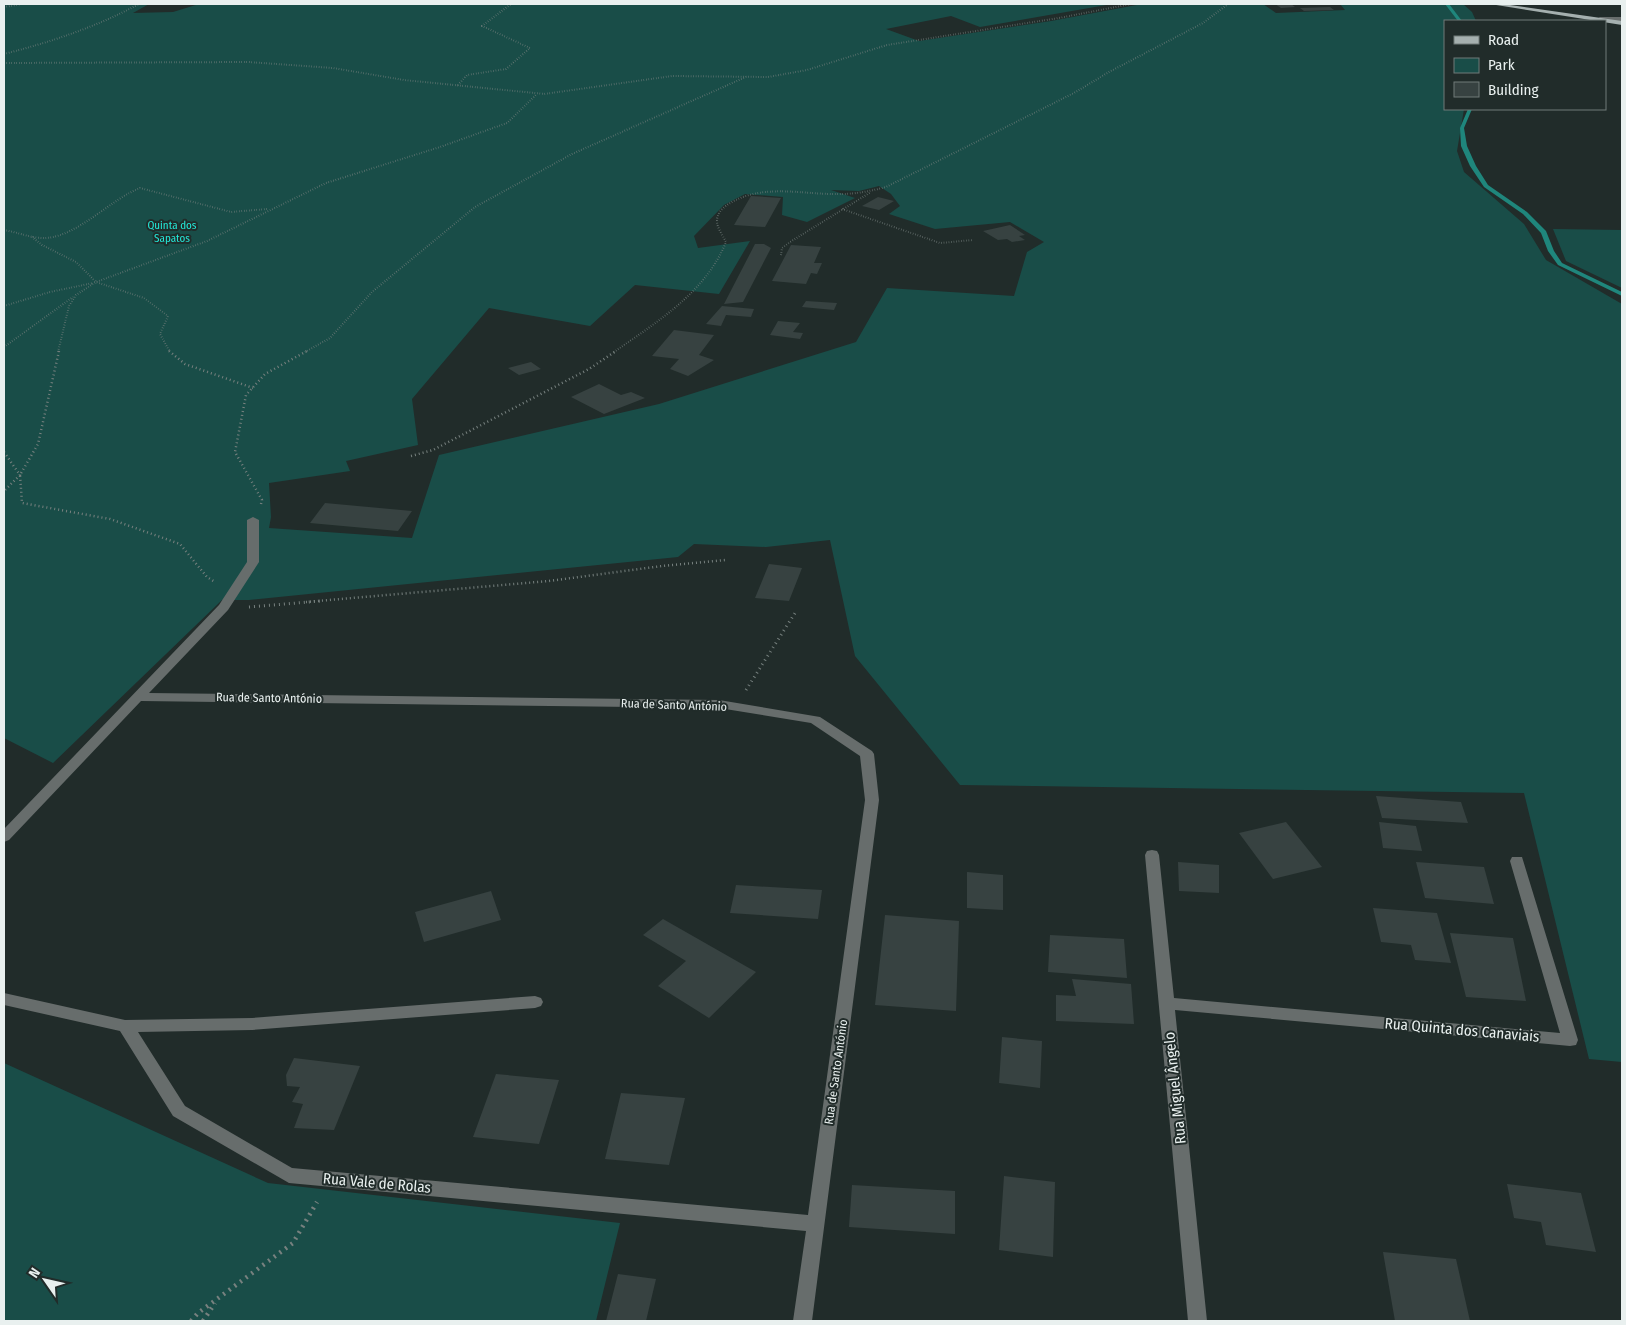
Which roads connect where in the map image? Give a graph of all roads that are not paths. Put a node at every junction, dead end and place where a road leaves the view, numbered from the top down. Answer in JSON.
{"nodes":[{"id":1,"x":1493,"y":4,"type":"edge"},
{"id":2,"x":1596,"y":19,"type":"junction"},
{"id":3,"x":1602,"y":20,"type":"edge"},
{"id":4,"x":1622,"y":20,"type":"edge"},
{"id":5,"x":1606,"y":21,"type":"edge"},
{"id":6,"x":1622,"y":23,"type":"edge"},
{"id":7,"x":253,"y":520,"type":"road end"},
{"id":8,"x":138,"y":697,"type":"junction"},
{"id":9,"x":4,"y":837,"type":"edge"},
{"id":10,"x":1152,"y":855,"type":"dead end"},
{"id":11,"x":1517,"y":860,"type":"dead end"},
{"id":12,"x":4,"y":999,"type":"edge"},
{"id":13,"x":535,"y":1002,"type":"dead end"},
{"id":14,"x":1167,"y":1003,"type":"junction"},
{"id":15,"x":124,"y":1026,"type":"junction"},
{"id":16,"x":816,"y":1224,"type":"junction"},
{"id":17,"x":803,"y":1321,"type":"edge"},
{"id":18,"x":808,"y":1321,"type":"edge"},
{"id":19,"x":1198,"y":1321,"type":"edge"}],
"edges":[{"from":1,"to":2,"type":"main road"},
{"from":2,"to":3,"type":"main road"},
{"from":2,"to":4,"type":"street"},
{"from":5,"to":6,"type":"main road"},
{"from":7,"to":8,"type":"street"},
{"from":8,"to":9,"type":"street"},
{"from":8,"to":16,"type":"street","name":"Rua de Santo António"},
{"from":10,"to":14,"type":"street","name":"Rua Miguel Ângelo"},
{"from":11,"to":14,"type":"street","name":"Rua Quinta dos Canaviais"},
{"from":12,"to":15,"type":"street"},
{"from":13,"to":15,"type":"street"},
{"from":14,"to":19,"type":"street","name":"Rua Miguel Ângelo"},
{"from":15,"to":16,"type":"street","name":"Rua Vale de Rolas"},
{"from":16,"to":17,"type":"street","name":"Rua de Santo António"},
{"from":17,"to":18,"type":"street"}]}
